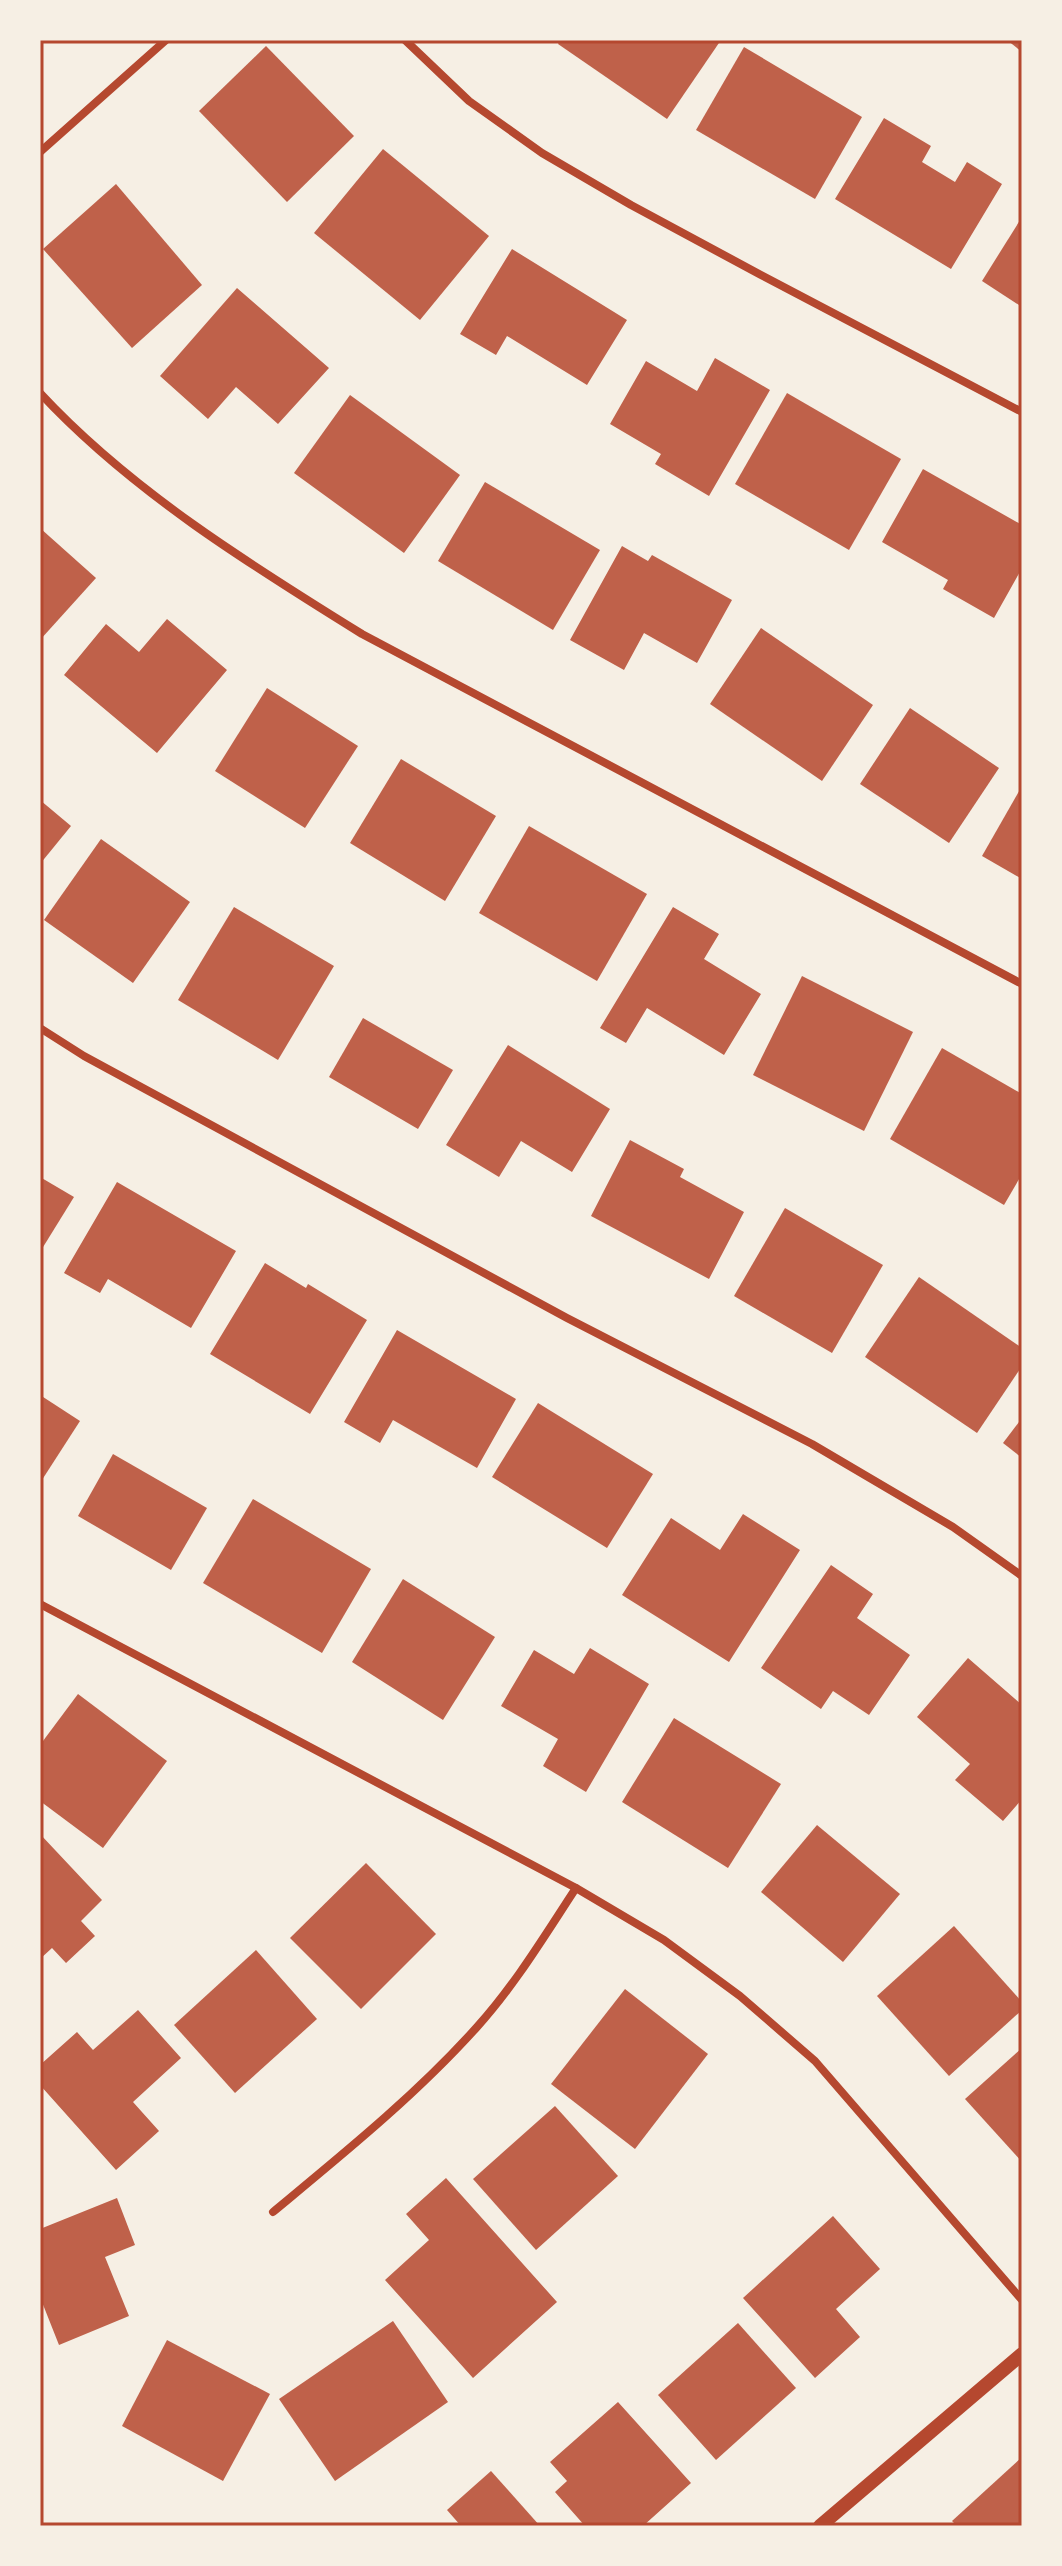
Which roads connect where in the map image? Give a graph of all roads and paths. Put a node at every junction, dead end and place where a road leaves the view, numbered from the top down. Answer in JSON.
{"nodes":[{"id":1,"x":166,"y":40,"type":"edge"},
{"id":2,"x":405,"y":40,"type":"edge"},
{"id":3,"x":40,"y":152,"type":"edge"},
{"id":4,"x":40,"y":393,"type":"edge"},
{"id":5,"x":1022,"y":412,"type":"edge"},
{"id":6,"x":1022,"y":984,"type":"edge"},
{"id":7,"x":40,"y":1028,"type":"edge"},
{"id":8,"x":1022,"y":1576,"type":"edge"},
{"id":9,"x":40,"y":1604,"type":"edge"},
{"id":10,"x":576,"y":1888,"type":"junction"},
{"id":11,"x":273,"y":2212,"type":"dead end"},
{"id":12,"x":1022,"y":2300,"type":"edge"},
{"id":13,"x":1022,"y":2354,"type":"edge"},
{"id":14,"x":820,"y":2526,"type":"edge"}],
"edges":[{"from":1,"to":3,"type":"street"},
{"from":2,"to":5,"type":"street"},
{"from":4,"to":6,"type":"street"},
{"from":7,"to":8,"type":"street"},
{"from":9,"to":10,"type":"street"},
{"from":10,"to":11,"type":"street"},
{"from":10,"to":12,"type":"street"},
{"from":13,"to":14,"type":"street"}]}
